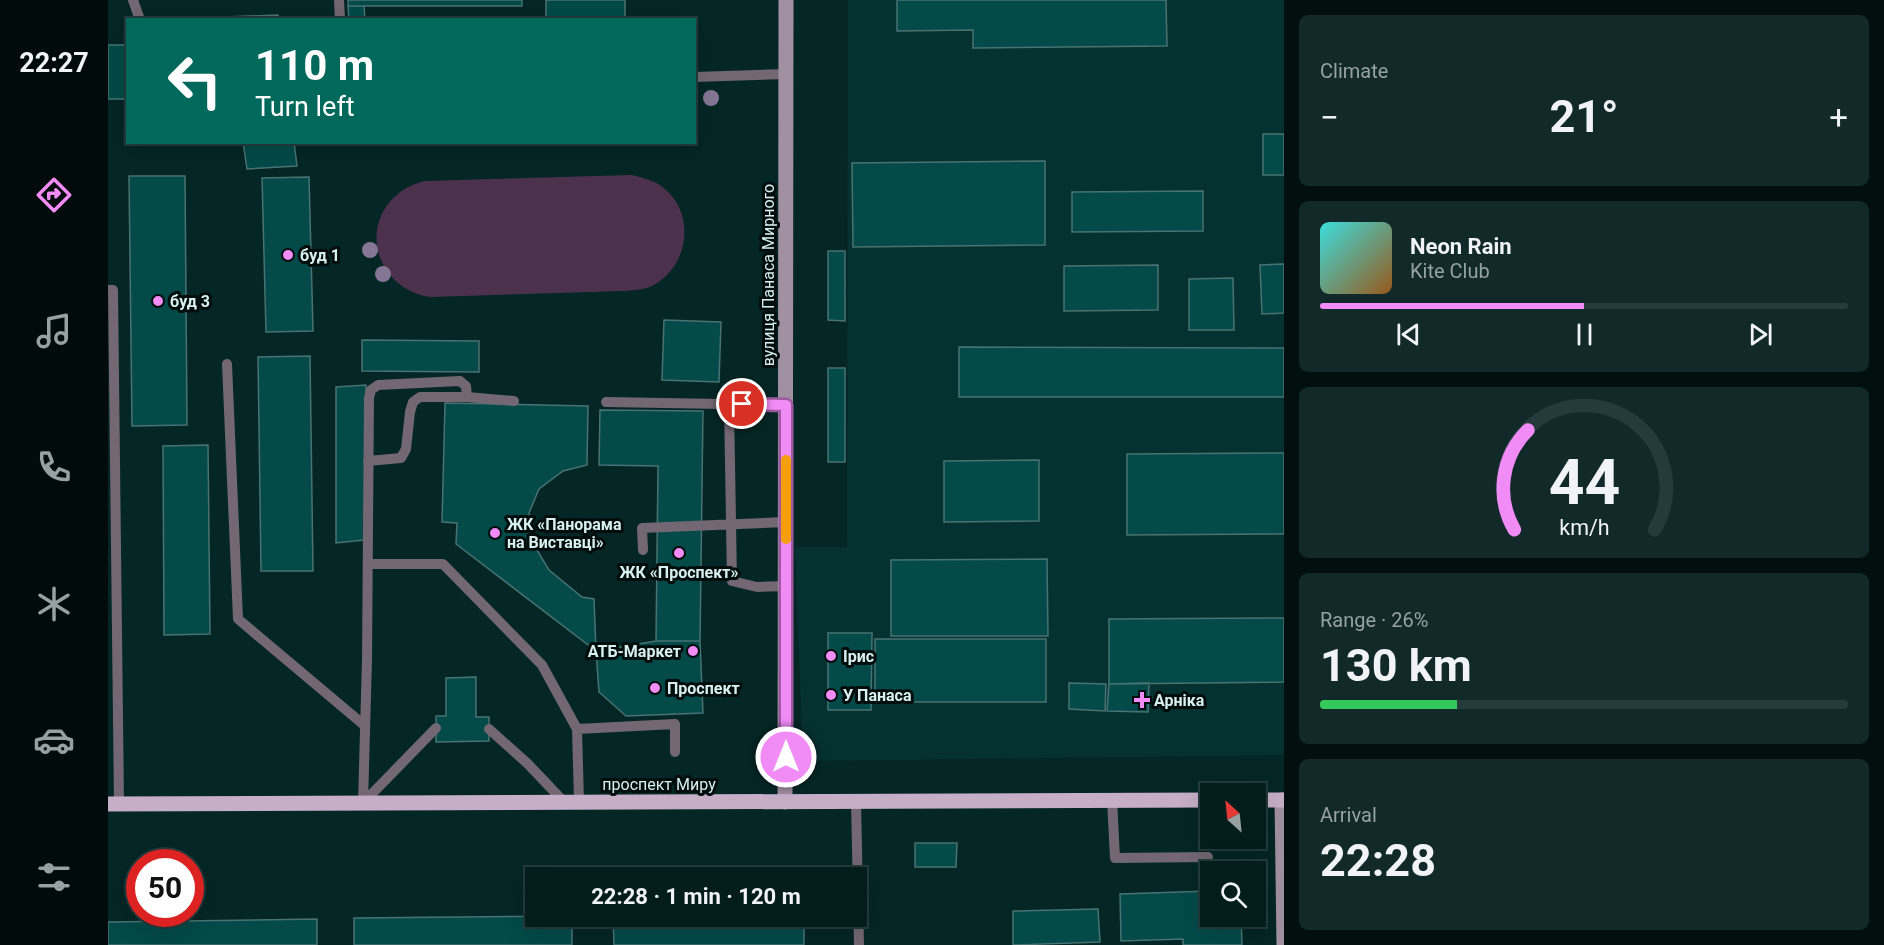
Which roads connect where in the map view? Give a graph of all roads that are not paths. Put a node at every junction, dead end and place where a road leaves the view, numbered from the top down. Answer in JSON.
{"nodes":[{"id":1,"x":133,"y":0,"type":"edge"},
{"id":2,"x":339,"y":0,"type":"edge"},
{"id":3,"x":786,"y":0,"type":"edge"},
{"id":4,"x":139,"y":18,"type":"edge"},
{"id":5,"x":340,"y":18,"type":"edge"},
{"id":6,"x":786,"y":74,"type":"junction"},
{"id":7,"x":696,"y":77,"type":"edge"},
{"id":8,"x":108,"y":290,"type":"edge"},
{"id":9,"x":227,"y":364,"type":"dead end"},
{"id":10,"x":467,"y":397,"type":"junction"},
{"id":11,"x":514,"y":401,"type":"dead end"},
{"id":12,"x":606,"y":402,"type":"dead end"},
{"id":13,"x":729,"y":404,"type":"junction"},
{"id":14,"x":786,"y":405,"type":"junction"},
{"id":15,"x":368,"y":461,"type":"junction"},
{"id":16,"x":786,"y":522,"type":"junction"},
{"id":17,"x":731,"y":524,"type":"junction"},
{"id":18,"x":112,"y":548,"type":"edge"},
{"id":19,"x":643,"y":550,"type":"dead end"},
{"id":20,"x":368,"y":564,"type":"junction"},
{"id":21,"x":786,"y":586,"type":"junction"},
{"id":22,"x":364,"y":725,"type":"junction"},
{"id":23,"x":436,"y":728,"type":"dead end"},
{"id":24,"x":489,"y":729,"type":"dead end"},
{"id":25,"x":577,"y":729,"type":"junction"},
{"id":26,"x":675,"y":752,"type":"dead end"},
{"id":27,"x":1200,"y":800,"type":"edge"},
{"id":28,"x":1266,"y":800,"type":"edge"},
{"id":29,"x":1283,"y":800,"type":"edge"},
{"id":30,"x":856,"y":801,"type":"junction"},
{"id":31,"x":1112,"y":801,"type":"junction"},
{"id":32,"x":572,"y":802,"type":"junction"},
{"id":33,"x":785,"y":802,"type":"junction"},
{"id":34,"x":363,"y":803,"type":"junction"},
{"id":35,"x":113,"y":804,"type":"edge"},
{"id":36,"x":1208,"y":857,"type":"dead end"},
{"id":37,"x":859,"y":945,"type":"edge"},
{"id":38,"x":1284,"y":945,"type":"edge"}],
"edges":[{"from":1,"to":4,"type":"lane"},
{"from":2,"to":5,"type":"lane"},
{"from":3,"to":6,"type":"main road","name":"вулиця Панаса Мирного"},
{"from":6,"to":7,"type":"lane"},
{"from":6,"to":14,"type":"main road","name":"вулиця Панаса Мирного"},
{"from":8,"to":18,"type":"lane"},
{"from":9,"to":22,"type":"lane"},
{"from":10,"to":11,"type":"lane"},
{"from":10,"to":15,"type":"lane"},
{"from":10,"to":15,"type":"lane"},
{"from":12,"to":13,"type":"lane"},
{"from":13,"to":14,"type":"lane"},
{"from":13,"to":17,"type":"lane"},
{"from":14,"to":16,"type":"main road","name":"вулиця Панаса Мирного"},
{"from":15,"to":20,"type":"lane"},
{"from":16,"to":17,"type":"lane"},
{"from":16,"to":21,"type":"main road","name":"вулиця Панаса Мирного"},
{"from":17,"to":19,"type":"lane"},
{"from":17,"to":21,"type":"lane"},
{"from":18,"to":35,"type":"lane"},
{"from":20,"to":22,"type":"lane"},
{"from":20,"to":25,"type":"lane"},
{"from":21,"to":33,"type":"main road","name":"вулиця Панаса Мирного"},
{"from":22,"to":34,"type":"lane"},
{"from":23,"to":34,"type":"lane"},
{"from":24,"to":32,"type":"lane"},
{"from":25,"to":26,"type":"lane"},
{"from":25,"to":32,"type":"lane"},
{"from":27,"to":31,"type":"main road","name":"проспект Миру"},
{"from":28,"to":29,"type":"main road"},
{"from":29,"to":38,"type":"main road"},
{"from":30,"to":31,"type":"main road","name":"проспект Миру"},
{"from":30,"to":33,"type":"main road","name":"проспект Миру"},
{"from":30,"to":37,"type":"lane"},
{"from":31,"to":36,"type":"lane"},
{"from":32,"to":33,"type":"main road","name":"проспект Миру"},
{"from":32,"to":34,"type":"main road","name":"проспект Миру"},
{"from":34,"to":35,"type":"main road","name":"проспект Миру"}]}
